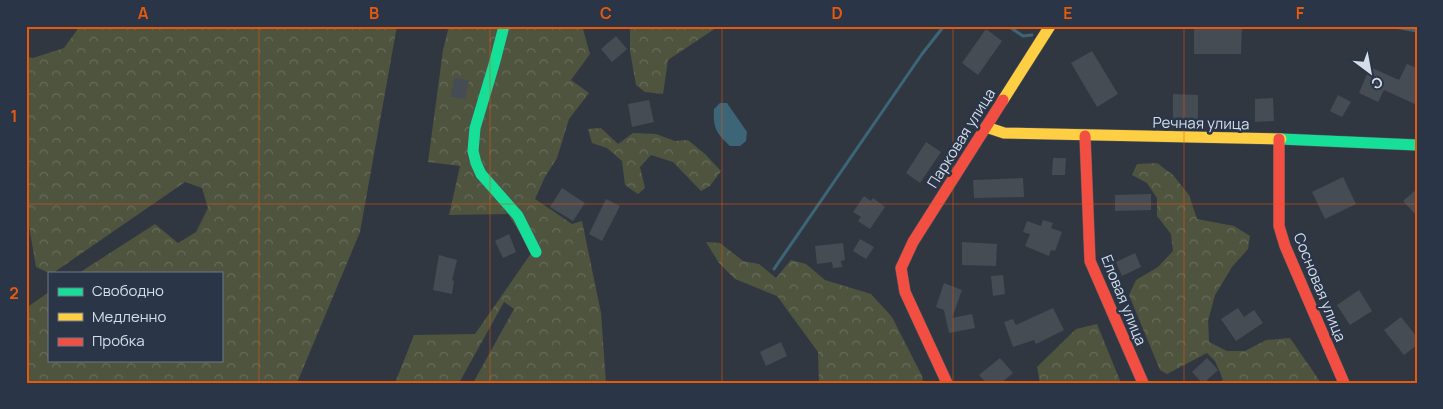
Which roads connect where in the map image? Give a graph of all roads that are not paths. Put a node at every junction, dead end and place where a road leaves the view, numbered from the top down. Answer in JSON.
{"nodes":[{"id":1,"x":504,"y":26,"type":"edge"},
{"id":2,"x":1050,"y":26,"type":"edge"},
{"id":3,"x":986,"y":127,"type":"junction"},
{"id":4,"x":1085,"y":136,"type":"junction"},
{"id":5,"x":1279,"y":139,"type":"junction"},
{"id":6,"x":1417,"y":145,"type":"edge"},
{"id":7,"x":536,"y":252,"type":"dead end"},
{"id":8,"x":947,"y":383,"type":"edge"},
{"id":9,"x":1143,"y":383,"type":"edge"},
{"id":10,"x":1344,"y":383,"type":"edge"}],
"edges":[{"from":1,"to":7,"type":"street"},
{"from":2,"to":3,"type":"street","name":"Парковая улица"},
{"from":3,"to":4,"type":"street","name":"Речная улица"},
{"from":3,"to":8,"type":"street","name":"Парковая улица"},
{"from":4,"to":5,"type":"street","name":"Речная улица"},
{"from":4,"to":9,"type":"street","name":"Еловая улица"},
{"from":5,"to":6,"type":"street","name":"Речная улица"},
{"from":5,"to":10,"type":"street","name":"Сосновая улица"}]}
